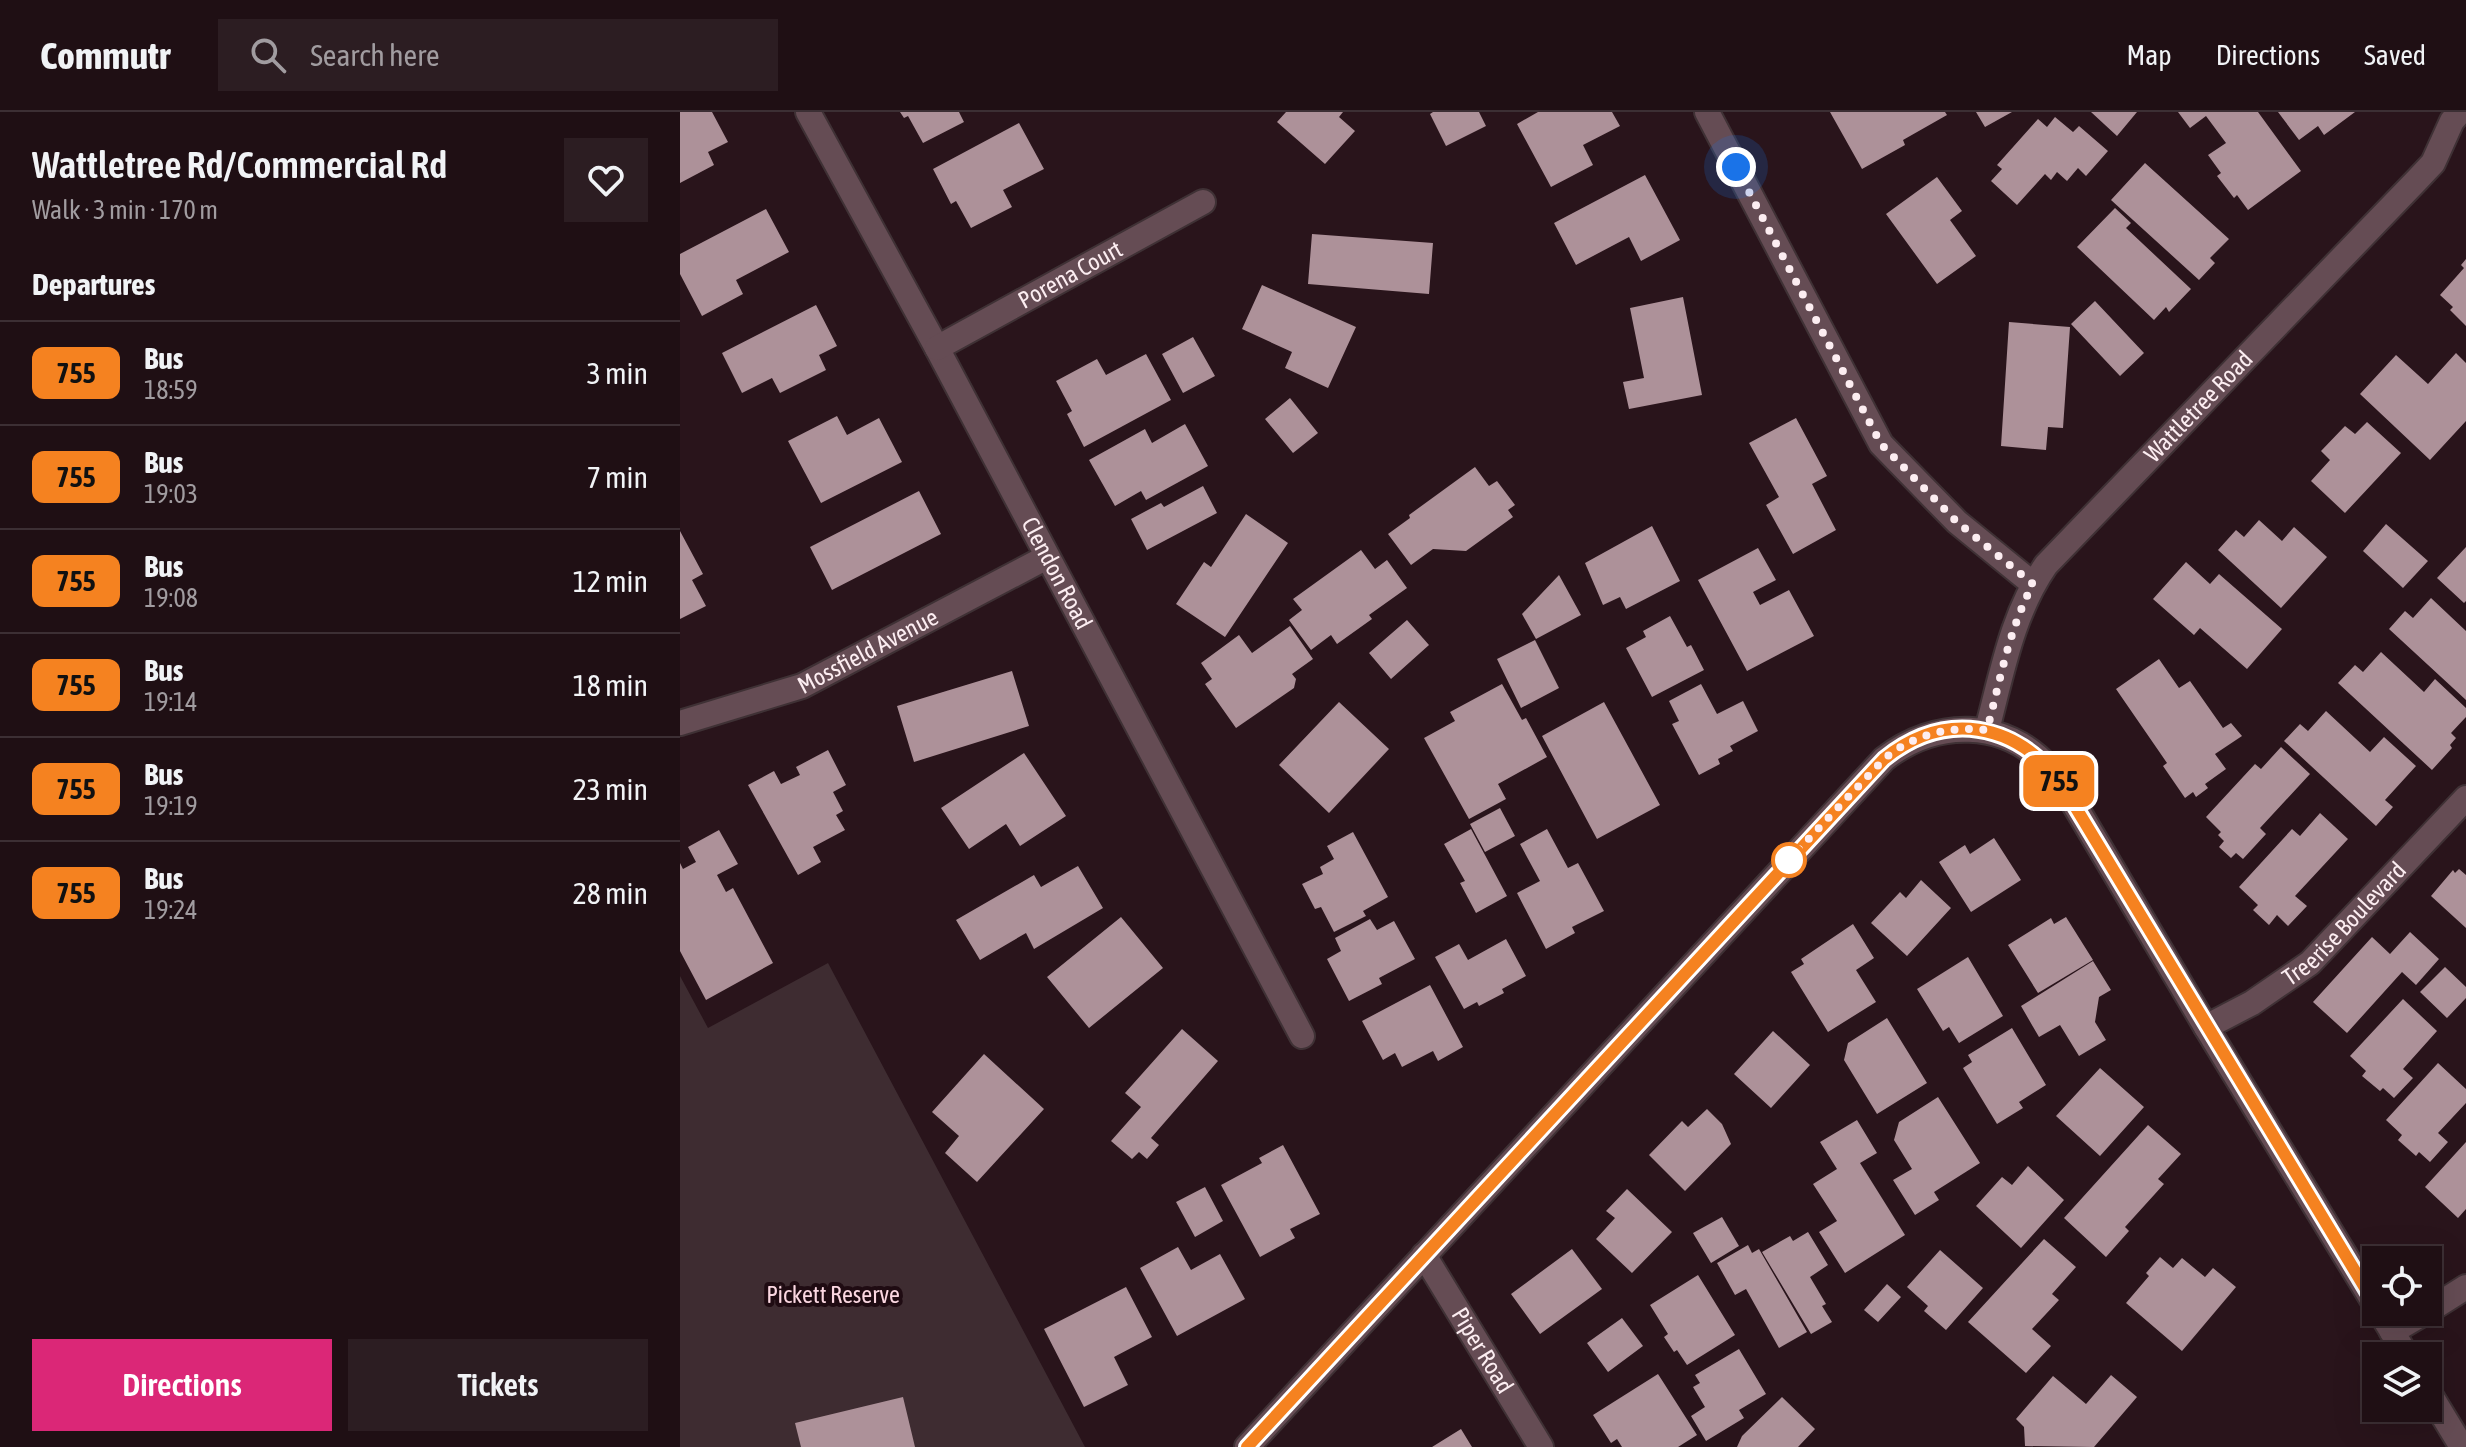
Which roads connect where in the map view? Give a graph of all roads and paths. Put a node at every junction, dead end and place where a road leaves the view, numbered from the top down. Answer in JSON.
{"nodes":[{"id":1,"x":808,"y":112,"type":"edge"},
{"id":2,"x":1707,"y":112,"type":"edge"},
{"id":3,"x":2460,"y":112,"type":"edge"},
{"id":4,"x":1203,"y":202,"type":"dead end"},
{"id":5,"x":937,"y":348,"type":"junction"},
{"id":6,"x":1047,"y":557,"type":"junction"},
{"id":7,"x":2033,"y":584,"type":"junction"},
{"id":8,"x":680,"y":723,"type":"edge"},
{"id":9,"x":1987,"y":730,"type":"junction"},
{"id":10,"x":2466,"y":798,"type":"edge"},
{"id":11,"x":2206,"y":1027,"type":"junction"},
{"id":12,"x":1302,"y":1036,"type":"dead end"},
{"id":13,"x":1424,"y":1255,"type":"junction"},
{"id":14,"x":2362,"y":1283,"type":"edge"},
{"id":15,"x":2466,"y":1287,"type":"edge"},
{"id":16,"x":2442,"y":1302,"type":"edge"},
{"id":17,"x":2442,"y":1414,"type":"edge"},
{"id":18,"x":1247,"y":1447,"type":"edge"},
{"id":19,"x":1541,"y":1447,"type":"edge"},
{"id":20,"x":2462,"y":1447,"type":"edge"}],
"edges":[{"from":1,"to":5,"type":"street","name":"Clendon Road"},
{"from":2,"to":7,"type":"street"},
{"from":3,"to":7,"type":"street","name":"Wattletree Road"},
{"from":4,"to":5,"type":"street","name":"Porena Court"},
{"from":5,"to":6,"type":"street","name":"Clendon Road"},
{"from":6,"to":8,"type":"street","name":"Mossfield Avenue"},
{"from":6,"to":12,"type":"street","name":"Clendon Road"},
{"from":7,"to":9,"type":"street","name":"Wattletree Road"},
{"from":9,"to":11,"type":"street"},
{"from":9,"to":13,"type":"street"},
{"from":10,"to":11,"type":"street","name":"Treerise Boulevard"},
{"from":11,"to":14,"type":"street"},
{"from":13,"to":18,"type":"street"},
{"from":13,"to":19,"type":"street","name":"Piper Road"},
{"from":15,"to":16,"type":"street"},
{"from":17,"to":20,"type":"street"}]}
